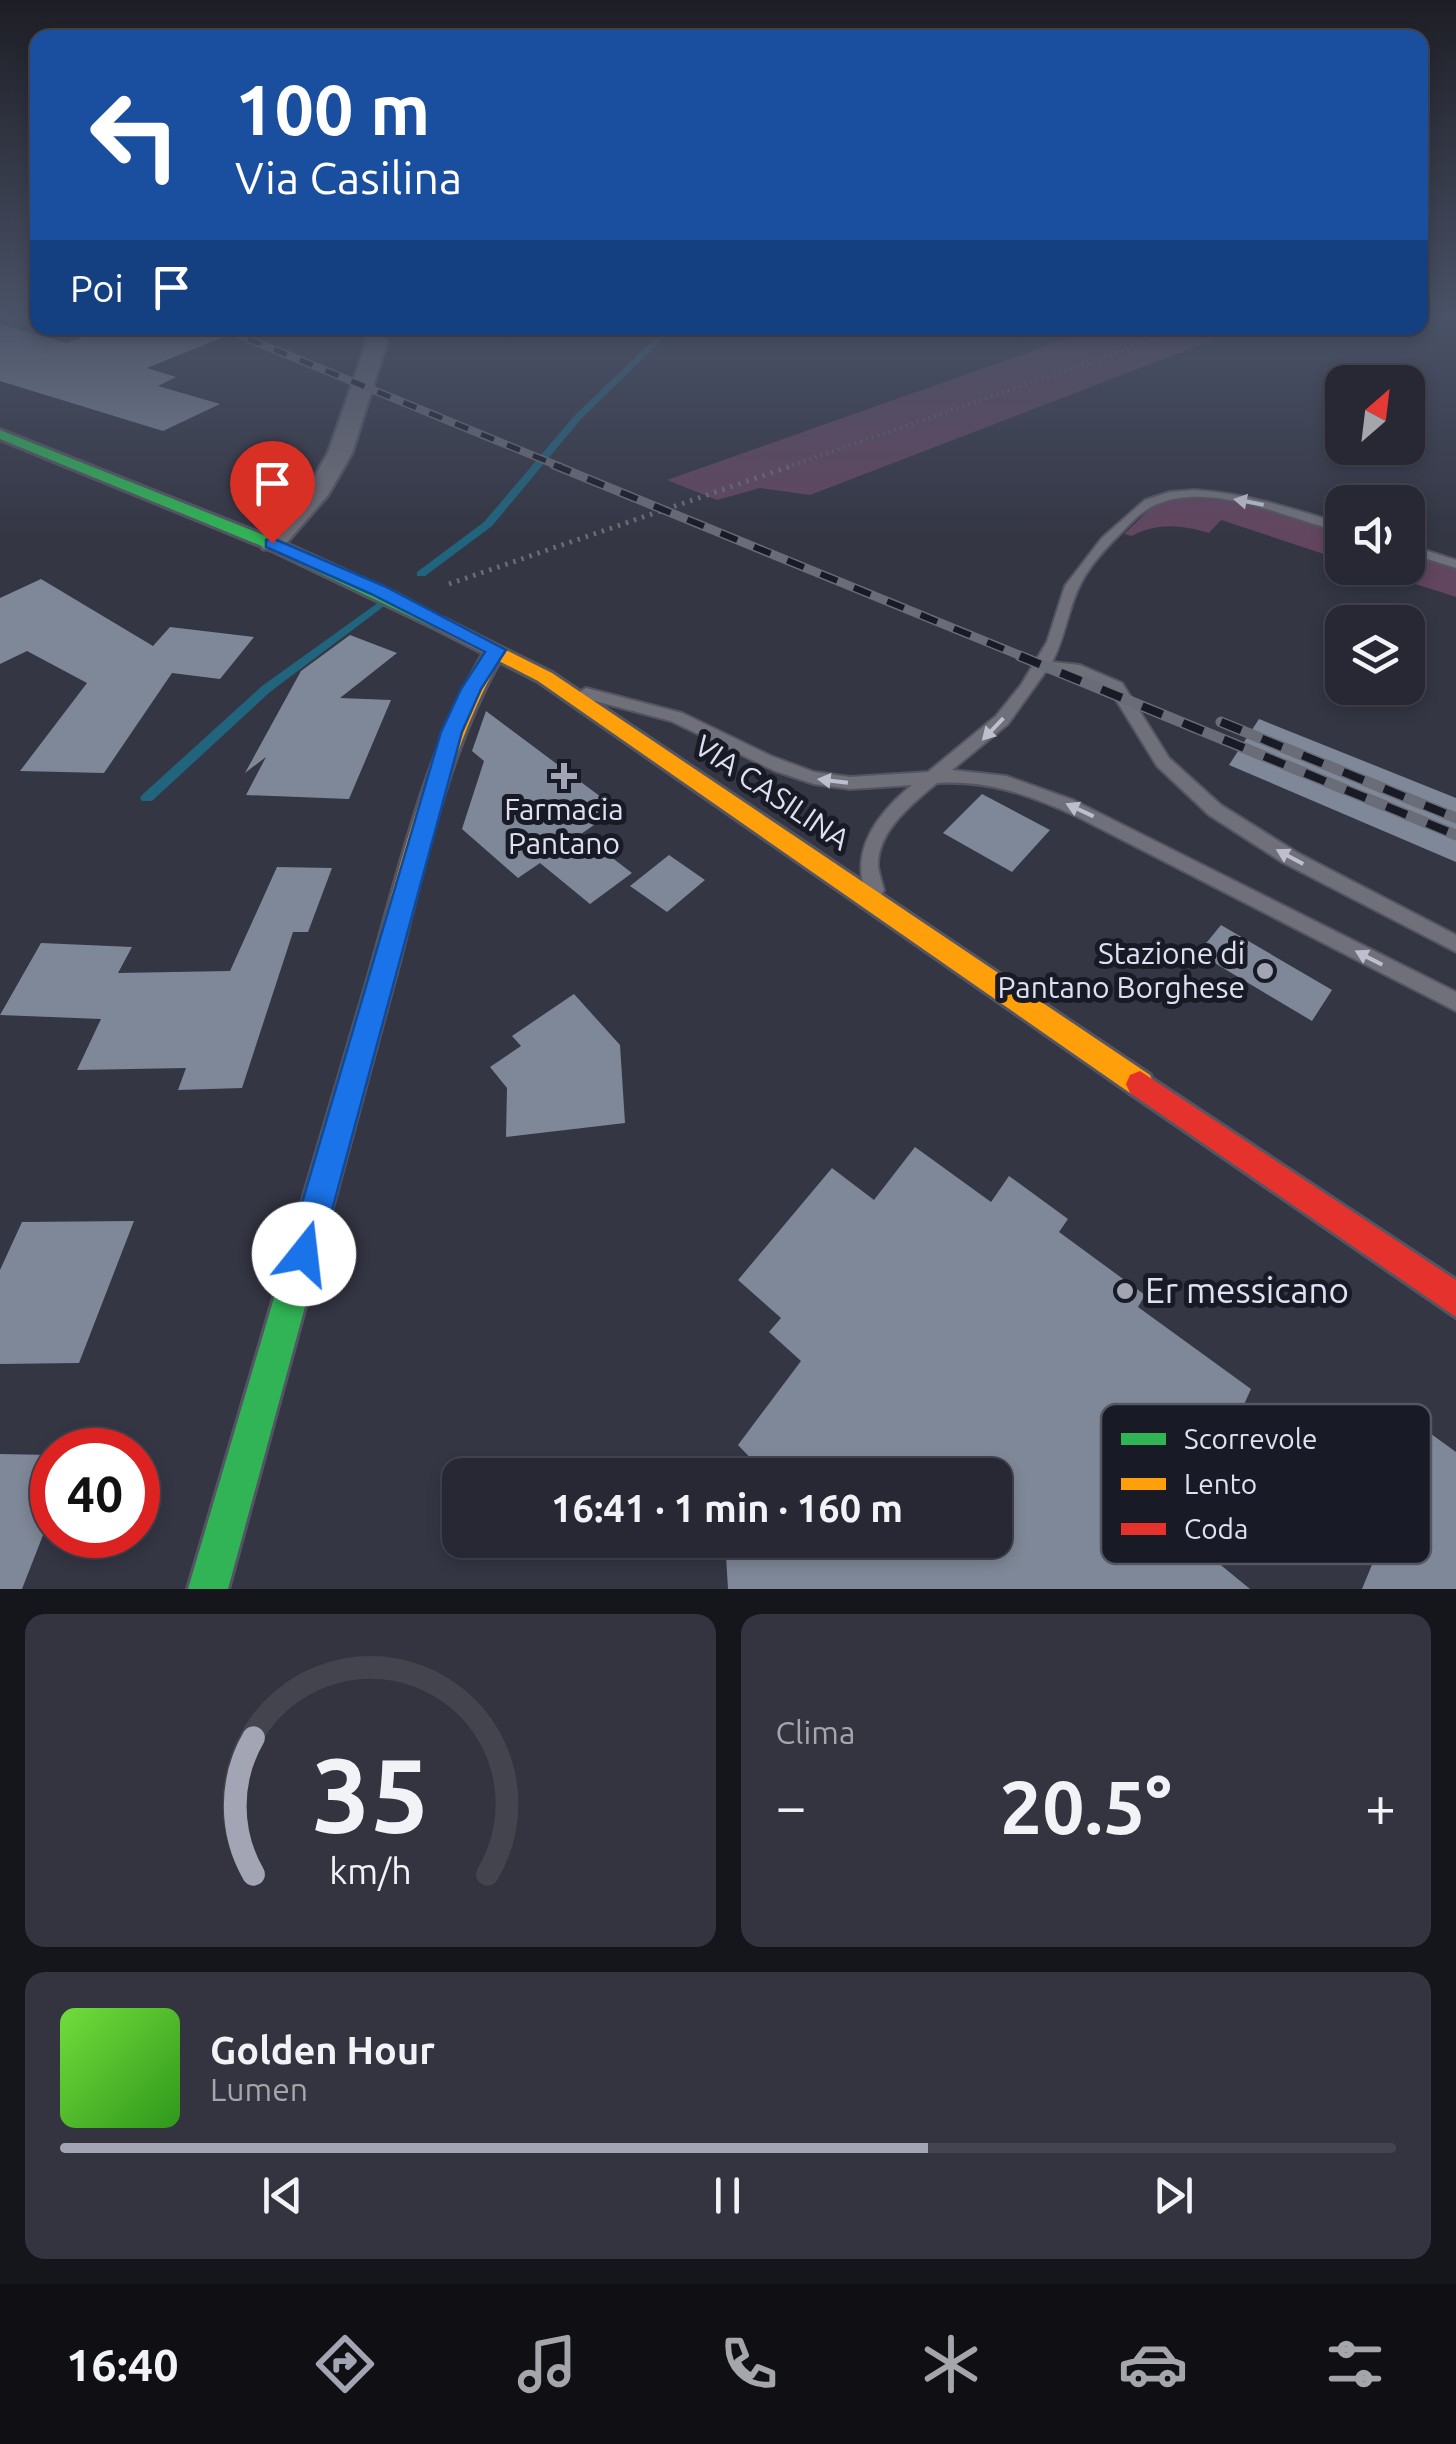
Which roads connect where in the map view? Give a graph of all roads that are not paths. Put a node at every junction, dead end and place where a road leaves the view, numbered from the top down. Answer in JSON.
{"nodes":[{"id":1,"x":360,"y":389,"type":"edge"},
{"id":2,"x":0,"y":434,"type":"edge"},
{"id":3,"x":1325,"y":524,"type":"edge"},
{"id":4,"x":272,"y":543,"type":"junction"},
{"id":5,"x":1425,"y":554,"type":"edge"},
{"id":6,"x":1456,"y":564,"type":"edge"},
{"id":7,"x":496,"y":650,"type":"junction"},
{"id":8,"x":1040,"y":666,"type":"junction"},
{"id":9,"x":560,"y":687,"type":"junction"},
{"id":10,"x":930,"y":777,"type":"junction"},
{"id":11,"x":1376,"y":902,"type":"junction"},
{"id":12,"x":880,"y":903,"type":"junction"},
{"id":13,"x":1456,"y":934,"type":"edge"},
{"id":14,"x":1456,"y":944,"type":"edge"},
{"id":15,"x":1456,"y":1002,"type":"edge"},
{"id":16,"x":1456,"y":1300,"type":"edge"},
{"id":17,"x":208,"y":1589,"type":"edge"}],
"edges":[{"from":1,"to":4,"type":"street"},
{"from":2,"to":4,"type":"main road","name":"VIA CASILINA"},
{"from":3,"to":8,"type":"lane","one_way":true},
{"from":4,"to":7,"type":"main road","name":"VIA CASILINA"},
{"from":5,"to":6,"type":"lane"},
{"from":7,"to":9,"type":"main road","name":"VIA CASILINA"},
{"from":7,"to":17,"type":"main road"},
{"from":8,"to":10,"type":"lane","one_way":true},
{"from":11,"to":8,"type":"lane","one_way":true},
{"from":10,"to":9,"type":"lane","one_way":true},
{"from":9,"to":12,"type":"main road","name":"VIA CASILINA"},
{"from":10,"to":12,"type":"lane"},
{"from":15,"to":10,"type":"lane","one_way":true},
{"from":11,"to":13,"type":"lane"},
{"from":11,"to":14,"type":"lane"},
{"from":12,"to":16,"type":"main road","name":"VIA CASILINA"}]}
